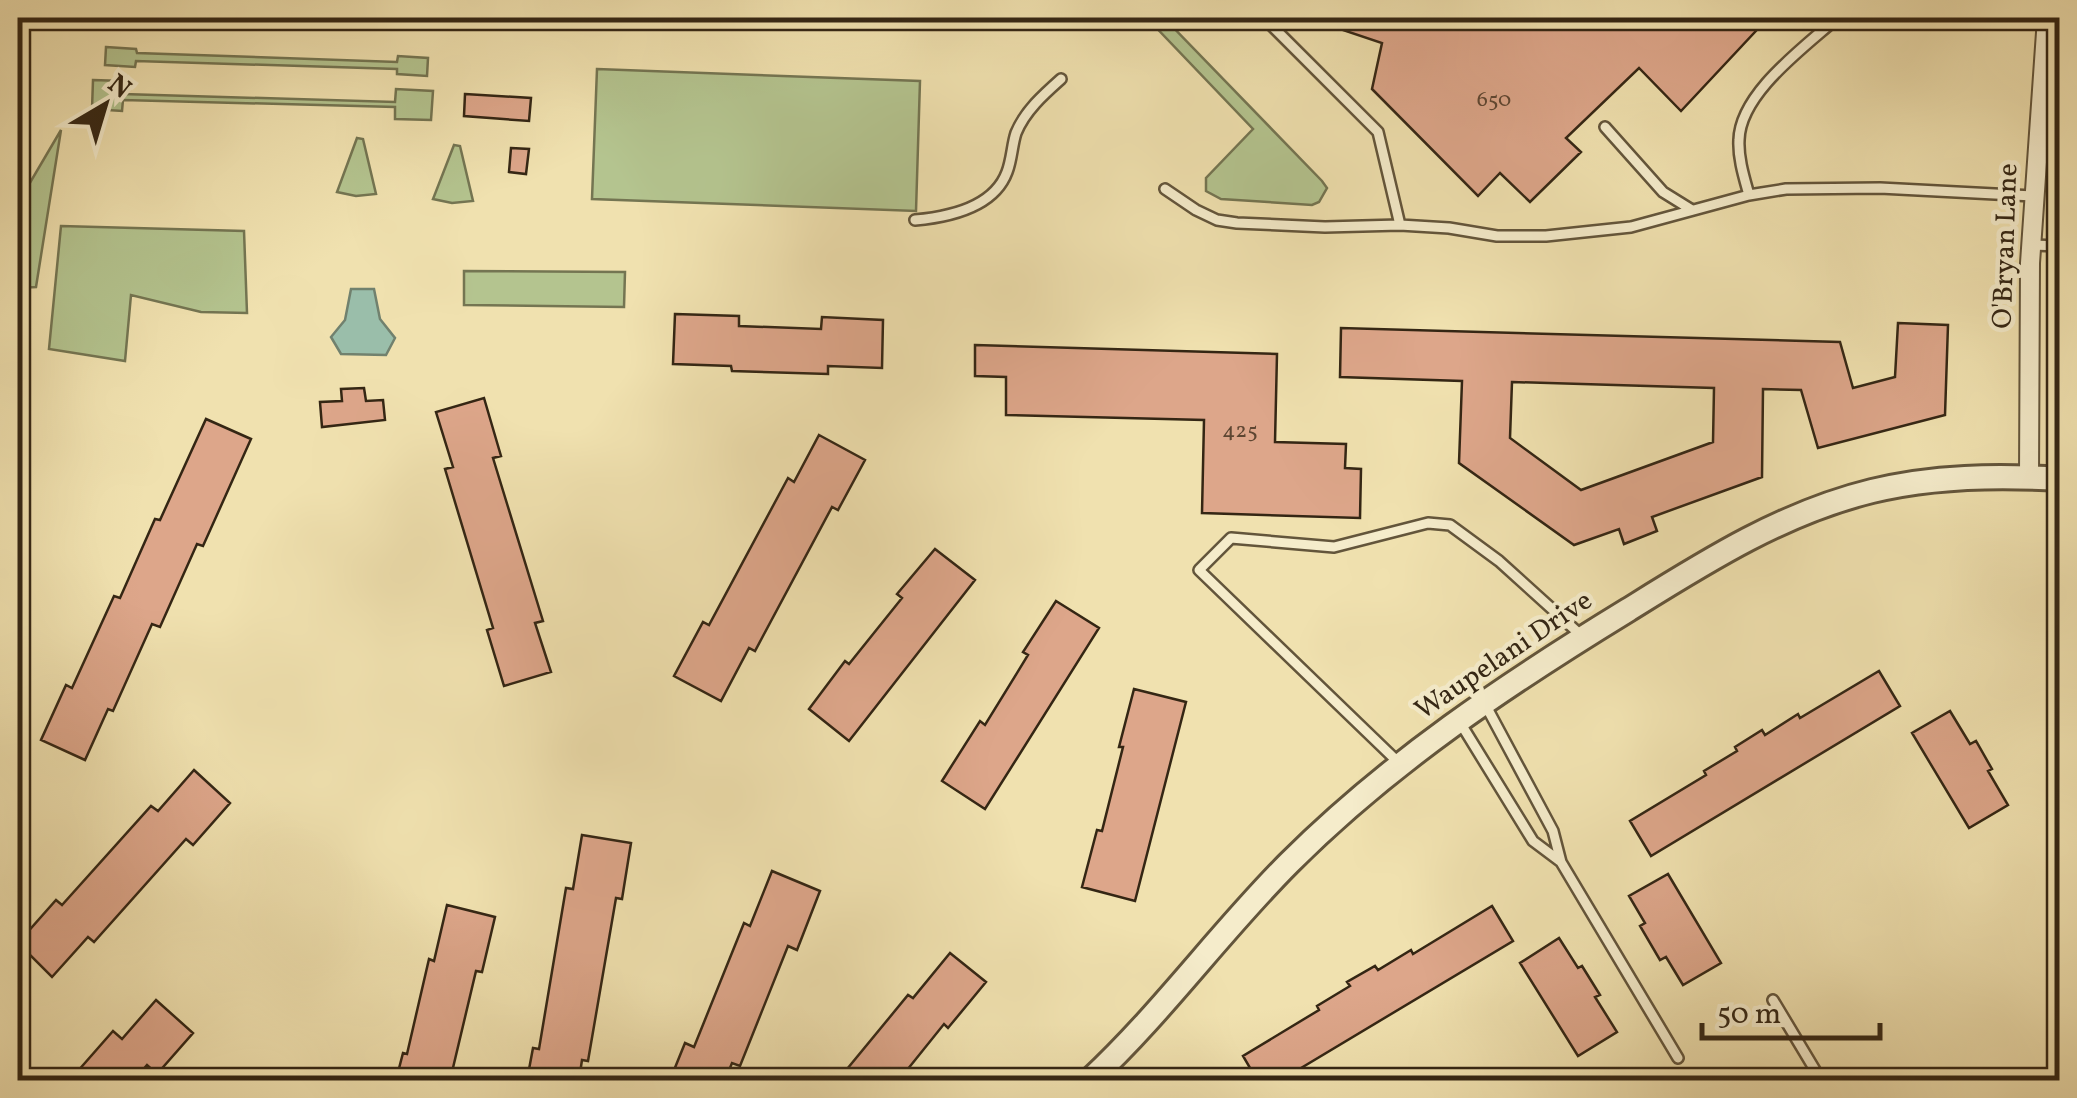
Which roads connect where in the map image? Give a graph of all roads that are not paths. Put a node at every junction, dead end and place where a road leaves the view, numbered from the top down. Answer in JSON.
{"nodes":[{"id":1,"x":1264,"y":18,"type":"edge"},
{"id":2,"x":1837,"y":18,"type":"edge"},
{"id":3,"x":2048,"y":18,"type":"edge"},
{"id":4,"x":1060,"y":79,"type":"dead end"},
{"id":5,"x":1606,"y":127,"type":"dead end"},
{"id":6,"x":1165,"y":189,"type":"dead end"},
{"id":7,"x":1748,"y":195,"type":"junction"},
{"id":8,"x":2033,"y":196,"type":"junction"},
{"id":9,"x":1692,"y":210,"type":"junction"},
{"id":10,"x":915,"y":220,"type":"dead end"},
{"id":11,"x":1400,"y":225,"type":"junction"},
{"id":12,"x":2032,"y":244,"type":"junction"},
{"id":13,"x":2060,"y":246,"type":"edge"},
{"id":14,"x":2029,"y":477,"type":"junction"},
{"id":15,"x":2060,"y":479,"type":"edge"},
{"id":16,"x":1583,"y":637,"type":"junction"},
{"id":17,"x":1484,"y":702,"type":"junction"},
{"id":18,"x":1458,"y":720,"type":"junction"},
{"id":19,"x":1401,"y":764,"type":"junction"},
{"id":20,"x":1561,"y":862,"type":"junction"},
{"id":21,"x":1773,"y":1000,"type":"dead end"},
{"id":22,"x":1678,"y":1058,"type":"dead end"},
{"id":23,"x":1090,"y":1080,"type":"edge"},
{"id":24,"x":1821,"y":1080,"type":"edge"}],
"edges":[{"from":1,"to":11,"type":"lane"},
{"from":2,"to":7,"type":"lane"},
{"from":3,"to":8,"type":"street","name":"O'Bryan Lane"},
{"from":4,"to":10,"type":"lane"},
{"from":5,"to":9,"type":"lane"},
{"from":6,"to":11,"type":"lane"},
{"from":7,"to":8,"type":"lane"},
{"from":7,"to":9,"type":"lane"},
{"from":8,"to":12,"type":"street","name":"O'Bryan Lane"},
{"from":9,"to":11,"type":"lane"},
{"from":12,"to":13,"type":"lane"},
{"from":12,"to":14,"type":"street","name":"O'Bryan Lane"},
{"from":14,"to":15,"type":"street","name":"Waupelani Drive"},
{"from":14,"to":16,"type":"street","name":"Waupelani Drive"},
{"from":16,"to":17,"type":"street","name":"Waupelani Drive"},
{"from":16,"to":19,"type":"lane"},
{"from":17,"to":18,"type":"street","name":"Waupelani Drive"},
{"from":17,"to":20,"type":"lane"},
{"from":18,"to":19,"type":"street","name":"Waupelani Drive"},
{"from":18,"to":20,"type":"lane"},
{"from":19,"to":23,"type":"street","name":"Waupelani Drive"},
{"from":20,"to":22,"type":"lane"},
{"from":21,"to":24,"type":"lane"}]}
